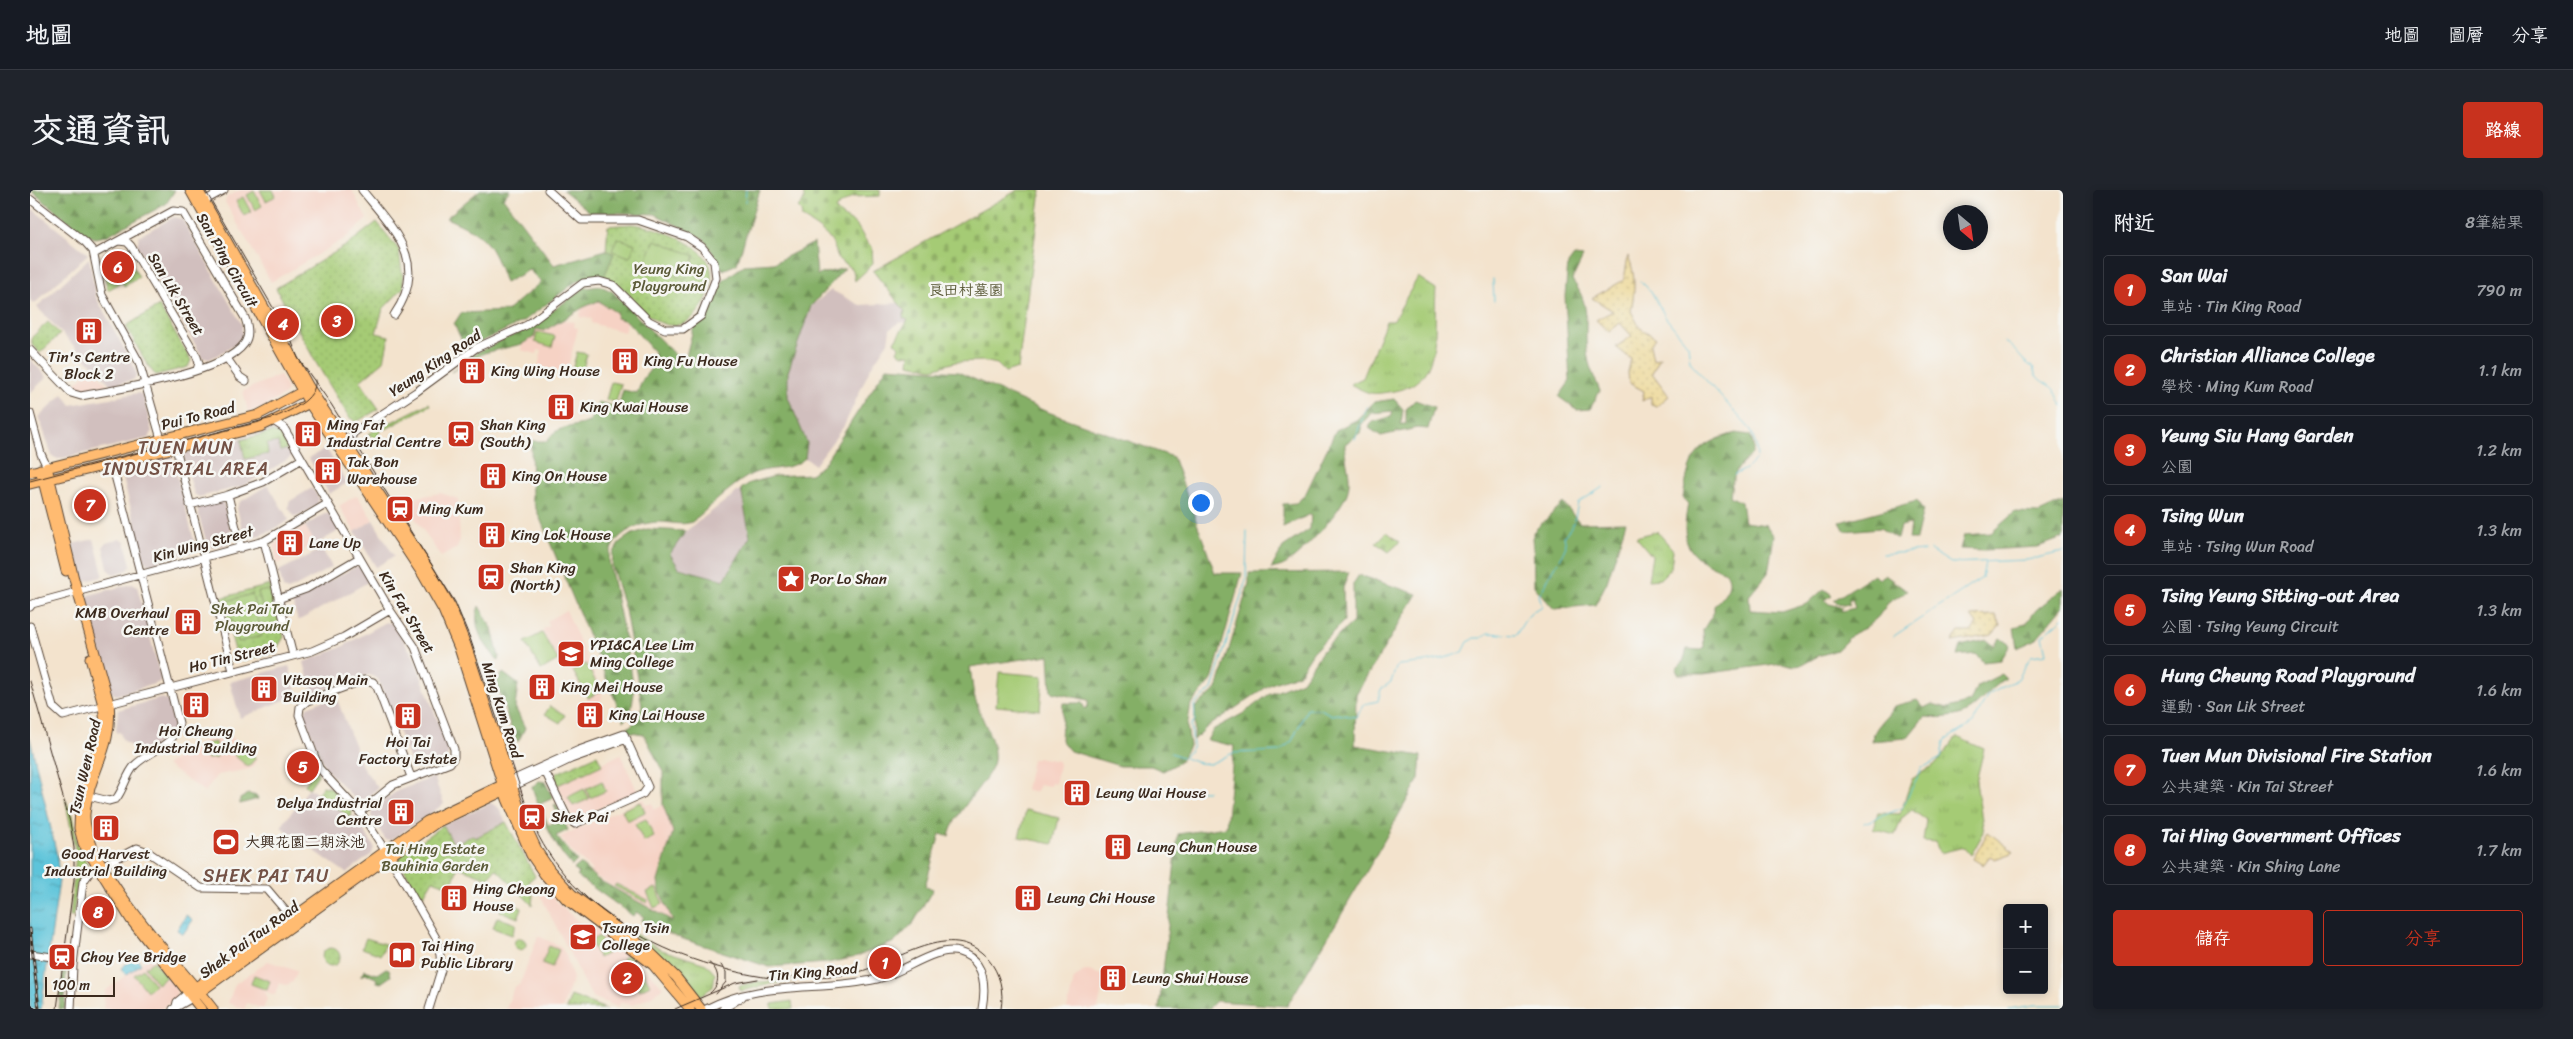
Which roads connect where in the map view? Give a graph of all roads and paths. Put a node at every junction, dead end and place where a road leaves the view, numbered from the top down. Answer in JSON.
{"nodes":[{"id":1,"x":190,"y":190,"type":"edge"},
{"id":2,"x":198,"y":190,"type":"edge"},
{"id":3,"x":224,"y":190,"type":"edge"},
{"id":4,"x":362,"y":190,"type":"edge"},
{"id":5,"x":548,"y":190,"type":"edge"},
{"id":6,"x":30,"y":199,"type":"edge"},
{"id":7,"x":201,"y":203,"type":"junction"},
{"id":8,"x":118,"y":241,"type":"junction"},
{"id":9,"x":94,"y":254,"type":"junction"},
{"id":10,"x":394,"y":315,"type":"dead end"},
{"id":11,"x":30,"y":350,"type":"edge"},
{"id":12,"x":226,"y":356,"type":"junction"},
{"id":13,"x":197,"y":370,"type":"junction"},
{"id":14,"x":246,"y":380,"type":"dead end"},
{"id":15,"x":146,"y":384,"type":"junction"},
{"id":16,"x":306,"y":390,"type":"junction"},
{"id":17,"x":313,"y":401,"type":"junction"},
{"id":18,"x":295,"y":411,"type":"junction"},
{"id":19,"x":30,"y":413,"type":"edge"},
{"id":20,"x":318,"y":418,"type":"junction"},
{"id":21,"x":275,"y":422,"type":"junction"},
{"id":22,"x":337,"y":432,"type":"junction"},
{"id":23,"x":353,"y":433,"type":"junction"},
{"id":24,"x":161,"y":439,"type":"junction"},
{"id":25,"x":176,"y":448,"type":"junction"},
{"id":26,"x":348,"y":449,"type":"junction"},
{"id":27,"x":302,"y":459,"type":"junction"},
{"id":28,"x":112,"y":464,"type":"junction"},
{"id":29,"x":43,"y":468,"type":"junction"},
{"id":30,"x":30,"y":472,"type":"edge"},
{"id":31,"x":46,"y":480,"type":"junction"},
{"id":32,"x":30,"y":484,"type":"edge"},
{"id":33,"x":228,"y":495,"type":"junction"},
{"id":34,"x":190,"y":504,"type":"junction"},
{"id":35,"x":328,"y":504,"type":"junction"},
{"id":36,"x":264,"y":541,"type":"junction"},
{"id":37,"x":241,"y":548,"type":"junction"},
{"id":38,"x":203,"y":558,"type":"junction"},
{"id":39,"x":359,"y":558,"type":"junction"},
{"id":40,"x":140,"y":575,"type":"junction"},
{"id":41,"x":75,"y":592,"type":"junction"},
{"id":42,"x":278,"y":599,"type":"junction"},
{"id":43,"x":31,"y":606,"type":"edge"},
{"id":44,"x":390,"y":610,"type":"junction"},
{"id":45,"x":30,"y":626,"type":"edge"},
{"id":46,"x":293,"y":656,"type":"junction"},
{"id":47,"x":233,"y":671,"type":"junction"},
{"id":48,"x":170,"y":687,"type":"junction"},
{"id":49,"x":106,"y":704,"type":"junction"},
{"id":50,"x":626,"y":736,"type":"junction"},
{"id":51,"x":495,"y":761,"type":"junction"},
{"id":52,"x":545,"y":771,"type":"junction"},
{"id":53,"x":411,"y":776,"type":"junction"},
{"id":54,"x":507,"y":785,"type":"junction"},
{"id":55,"x":482,"y":793,"type":"junction"},
{"id":56,"x":89,"y":796,"type":"junction"},
{"id":57,"x":360,"y":812,"type":"junction"},
{"id":58,"x":387,"y":854,"type":"junction"},
{"id":59,"x":100,"y":867,"type":"junction"},
{"id":60,"x":294,"y":921,"type":"junction"},
{"id":61,"x":30,"y":954,"type":"edge"},
{"id":62,"x":73,"y":965,"type":"junction"},
{"id":63,"x":198,"y":990,"type":"junction"},
{"id":64,"x":744,"y":995,"type":"junction"},
{"id":65,"x":190,"y":996,"type":"junction"},
{"id":66,"x":684,"y":1004,"type":"edge"},
{"id":67,"x":174,"y":1008,"type":"edge"},
{"id":68,"x":71,"y":1009,"type":"edge"},
{"id":69,"x":201,"y":1009,"type":"edge"},
{"id":70,"x":213,"y":1009,"type":"edge"},
{"id":71,"x":430,"y":1009,"type":"edge"},
{"id":72,"x":690,"y":1009,"type":"edge"},
{"id":73,"x":701,"y":1009,"type":"edge"},
{"id":74,"x":706,"y":1009,"type":"edge"},
{"id":75,"x":723,"y":1009,"type":"edge"},
{"id":76,"x":982,"y":1009,"type":"edge"}],
"edges":[{"from":1,"to":7,"type":"main road"},
{"from":2,"to":7,"type":"main road"},
{"from":3,"to":7,"type":"street"},
{"from":4,"to":10,"type":"street"},
{"from":5,"to":23,"type":"street","name":"Yeung King Road"},
{"from":6,"to":9,"type":"street"},
{"from":7,"to":16,"type":"main road","name":"Ming Kum Road"},
{"from":8,"to":9,"type":"street","name":"San Ping Circuit"},
{"from":8,"to":12,"type":"street","name":"San Ping Circuit"},
{"from":8,"to":13,"type":"street","name":"San Lik Street"},
{"from":9,"to":15,"type":"street"},
{"from":11,"to":15,"type":"street","name":"San Ping Circuit"},
{"from":12,"to":13,"type":"street","name":"San Ping Circuit"},
{"from":12,"to":14,"type":"street"},
{"from":13,"to":15,"type":"street","name":"San Ping Circuit"},
{"from":15,"to":24,"type":"street"},
{"from":16,"to":17,"type":"main road","name":"Ming Kum Road"},
{"from":16,"to":24,"type":"main road","name":"Pui To Road"},
{"from":17,"to":18,"type":"main road","name":"Pui To Road"},
{"from":17,"to":20,"type":"main road","name":"Ming Kum Road"},
{"from":17,"to":22,"type":"main road","name":"Ming Kum Road"},
{"from":18,"to":20,"type":"main road"},
{"from":18,"to":21,"type":"main road","name":"Pui To Road"},
{"from":19,"to":29,"type":"street"},
{"from":20,"to":51,"type":"main road","name":"Ming Kum Road"},
{"from":21,"to":25,"type":"main road","name":"Pui To Road"},
{"from":21,"to":27,"type":"street","name":"Kin Fat Street"},
{"from":22,"to":23,"type":"street"},
{"from":22,"to":26,"type":"main road","name":"Ming Kum Road"},
{"from":23,"to":26,"type":"street"},
{"from":24,"to":29,"type":"main road","name":"Pui To Road"},
{"from":25,"to":28,"type":"main road","name":"Pui To Road"},
{"from":25,"to":34,"type":"street"},
{"from":26,"to":54,"type":"main road","name":"Ming Kum Road"},
{"from":27,"to":33,"type":"street"},
{"from":27,"to":35,"type":"street","name":"Kin Fat Street"},
{"from":28,"to":31,"type":"main road","name":"Pui To Road"},
{"from":28,"to":40,"type":"street"},
{"from":29,"to":30,"type":"main road","name":"Pui To Road"},
{"from":29,"to":31,"type":"main road","name":"Tsun Wen Road"},
{"from":31,"to":32,"type":"main road","name":"Pui To Road"},
{"from":31,"to":41,"type":"main road","name":"Tsun Wen Road"},
{"from":33,"to":34,"type":"street"},
{"from":33,"to":37,"type":"street"},
{"from":34,"to":38,"type":"street"},
{"from":35,"to":36,"type":"street","name":"Kin Wing Street"},
{"from":35,"to":39,"type":"street","name":"Kin Fat Street"},
{"from":36,"to":37,"type":"street","name":"Kin Wing Street"},
{"from":36,"to":42,"type":"street"},
{"from":37,"to":38,"type":"street","name":"Kin Wing Street"},
{"from":38,"to":40,"type":"street","name":"Kin Wing Street"},
{"from":38,"to":47,"type":"street"},
{"from":39,"to":42,"type":"street"},
{"from":39,"to":44,"type":"street","name":"Kin Fat Street"},
{"from":40,"to":41,"type":"street","name":"Kin Wing Street"},
{"from":40,"to":48,"type":"street"},
{"from":41,"to":43,"type":"street","name":"Kin Wing Street"},
{"from":41,"to":49,"type":"main road","name":"Tsun Wen Road"},
{"from":42,"to":46,"type":"street"},
{"from":44,"to":46,"type":"street","name":"Ho Tin Street"},
{"from":44,"to":53,"type":"street","name":"Kin Fat Street"},
{"from":45,"to":49,"type":"street","name":"Ho Tin Street"},
{"from":46,"to":47,"type":"street","name":"Ho Tin Street"},
{"from":47,"to":48,"type":"street","name":"Ho Tin Street"},
{"from":48,"to":49,"type":"street","name":"Ho Tin Street"},
{"from":48,"to":56,"type":"street"},
{"from":49,"to":56,"type":"main road","name":"Tsun Wen Road"},
{"from":49,"to":59,"type":"main road","name":"Tsun Wen Road"},
{"from":50,"to":52,"type":"street","name":"Shek Pai Tau Road"},
{"from":50,"to":52,"type":"street"},
{"from":50,"to":54,"type":"street","name":"Shek Pai Tau Road"},
{"from":51,"to":54,"type":"main road","name":"Ming Kum Road"},
{"from":51,"to":55,"type":"main road"},
{"from":52,"to":54,"type":"street","name":"Shek Pai Tau Road"},
{"from":53,"to":57,"type":"street","name":"Kin Fat Street"},
{"from":53,"to":57,"type":"street"},
{"from":54,"to":55,"type":"main road","name":"Shek Pai Tau Road"},
{"from":54,"to":58,"type":"main road","name":"Shek Pai Tau Road"},
{"from":54,"to":66,"type":"main road","name":"Ming Kum Road"},
{"from":54,"to":73,"type":"main road","name":"Ming Kum Road"},
{"from":55,"to":58,"type":"main road","name":"Shek Pai Tau Road"},
{"from":56,"to":59,"type":"main road","name":"Tsun Wen Road"},
{"from":57,"to":58,"type":"street"},
{"from":58,"to":60,"type":"main road","name":"Shek Pai Tau Road"},
{"from":58,"to":71,"type":"street"},
{"from":59,"to":60,"type":"street"},
{"from":59,"to":62,"type":"street"},
{"from":59,"to":63,"type":"main road","name":"Tsun Wen Road"},
{"from":59,"to":65,"type":"main road","name":"Tsun Wen Road"},
{"from":60,"to":63,"type":"main road","name":"Shek Pai Tau Road"},
{"from":61,"to":62,"type":"street"},
{"from":62,"to":68,"type":"street"},
{"from":63,"to":65,"type":"main road","name":"Shek Pai Tau Road"},
{"from":63,"to":70,"type":"main road","name":"Tsun Wen Road"},
{"from":64,"to":74,"type":"street","name":"Tin King Road"},
{"from":64,"to":75,"type":"street","name":"Tin King Road"},
{"from":64,"to":76,"type":"street","name":"Tin King Road"},
{"from":65,"to":67,"type":"street","name":"Shek Pai Tau Road"},
{"from":65,"to":69,"type":"main road","name":"Tsun Wen Road"},
{"from":66,"to":72,"type":"main road","name":"Ming Kum Road"}]}
